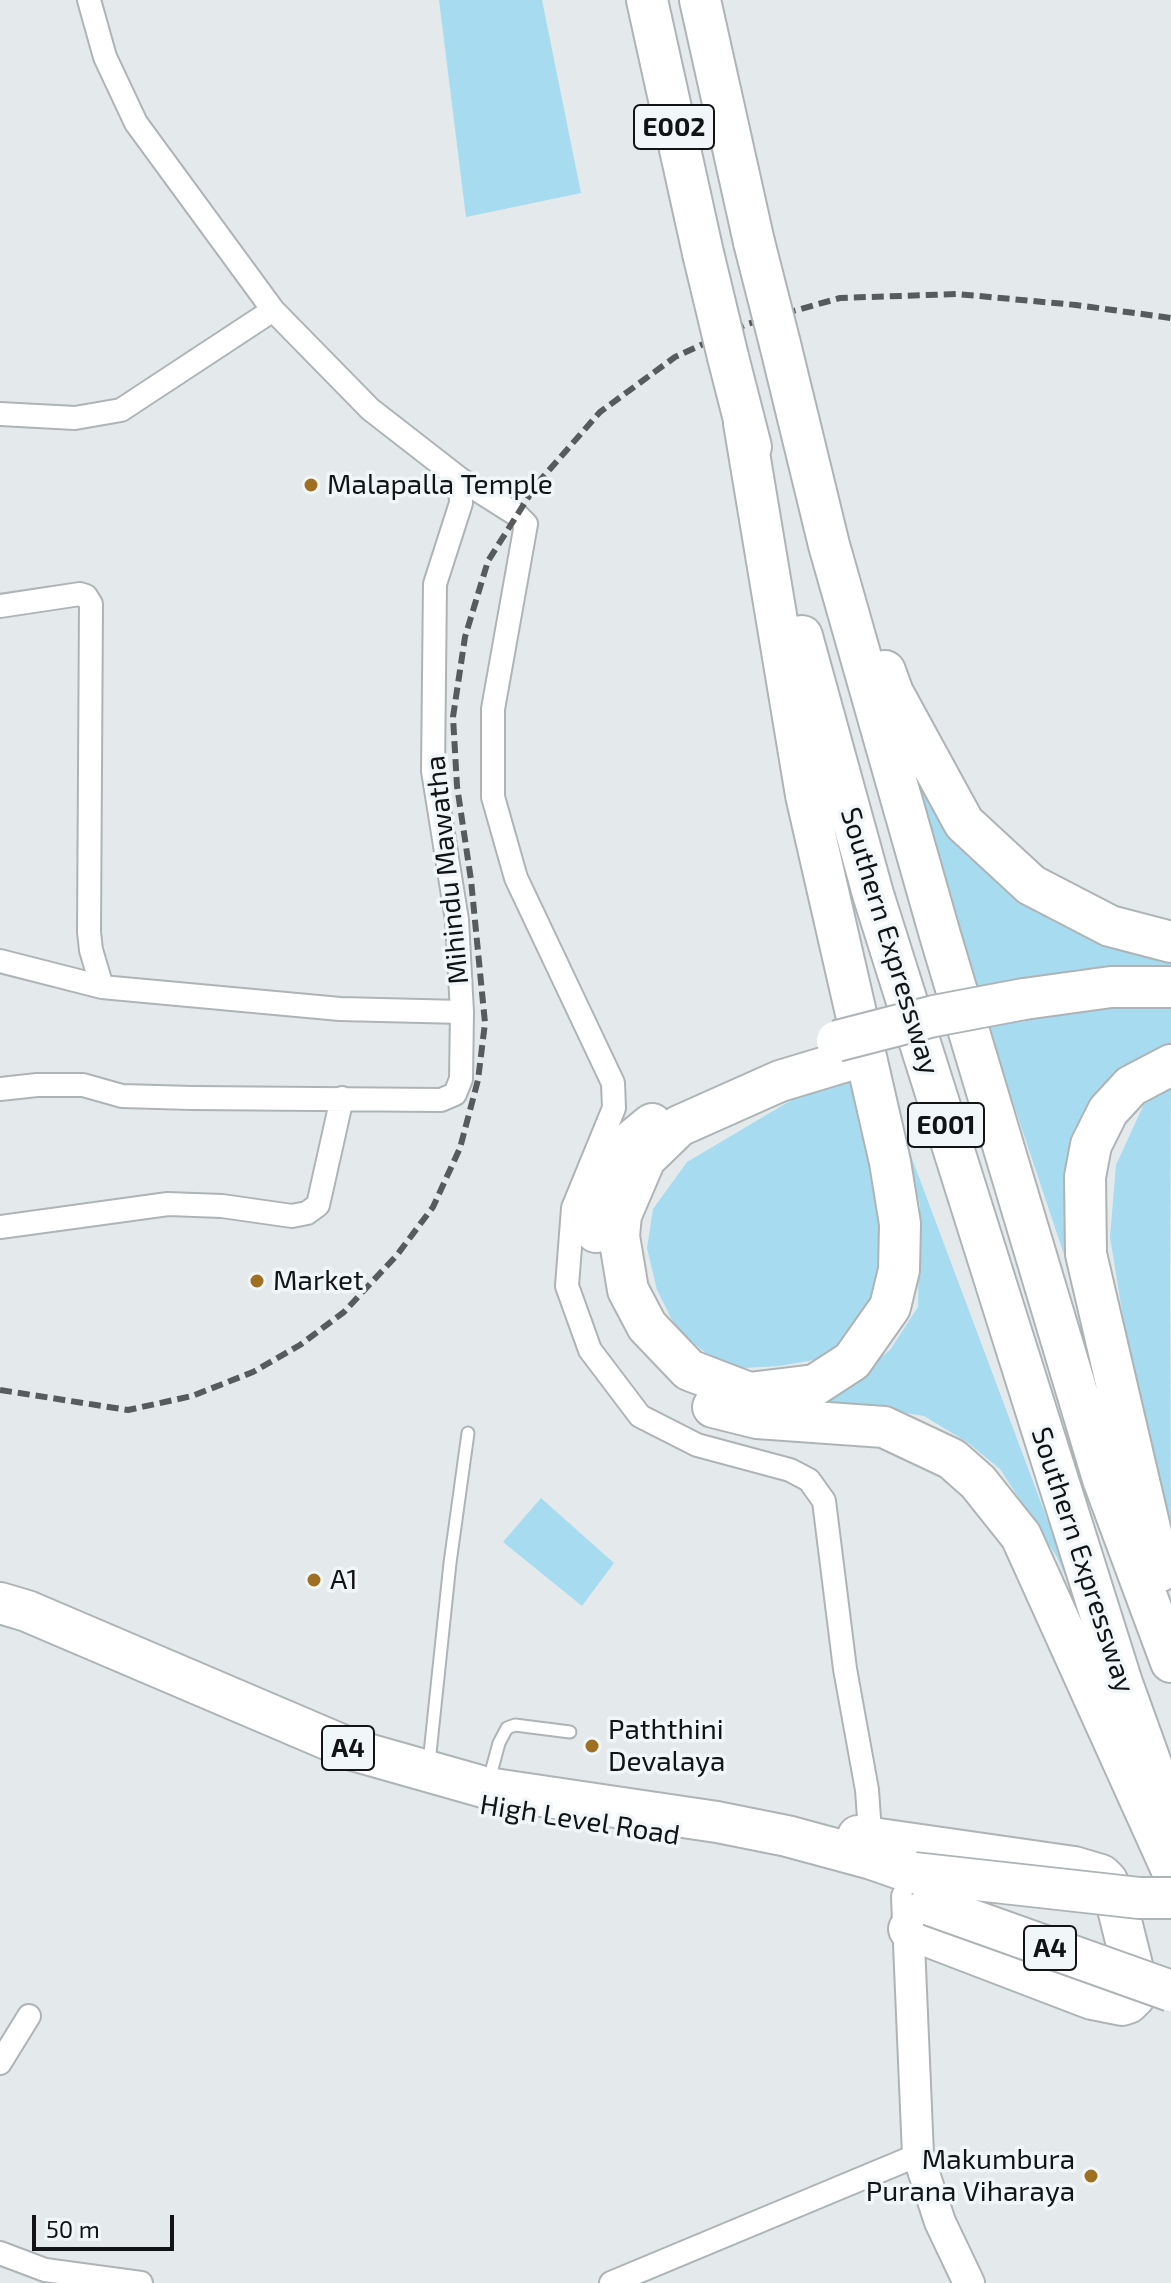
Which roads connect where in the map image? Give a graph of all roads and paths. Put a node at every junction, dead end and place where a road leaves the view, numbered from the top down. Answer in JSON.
{"nodes":[{"id":1,"x":89,"y":0,"type":"edge"},
{"id":2,"x":647,"y":0,"type":"edge"},
{"id":3,"x":700,"y":0,"type":"edge"},
{"id":4,"x":273,"y":310,"type":"junction"},
{"id":5,"x":0,"y":414,"type":"edge"},
{"id":6,"x":797,"y":414,"type":"junction"},
{"id":7,"x":744,"y":423,"type":"junction"},
{"id":8,"x":460,"y":479,"type":"junction"},
{"id":9,"x":0,"y":606,"type":"edge"},
{"id":10,"x":1171,"y":942,"type":"edge"},
{"id":11,"x":0,"y":961,"type":"edge"},
{"id":12,"x":102,"y":987,"type":"junction"},
{"id":13,"x":1171,"y":987,"type":"edge"},
{"id":14,"x":1171,"y":1004,"type":"edge"},
{"id":15,"x":1026,"y":1010,"type":"junction"},
{"id":16,"x":462,"y":1012,"type":"junction"},
{"id":17,"x":840,"y":1052,"type":"junction"},
{"id":18,"x":1171,"y":1065,"type":"edge"},
{"id":19,"x":0,"y":1089,"type":"edge"},
{"id":20,"x":342,"y":1098,"type":"junction"},
{"id":21,"x":0,"y":1227,"type":"edge"},
{"id":22,"x":468,"y":1433,"type":"dead end"},
{"id":23,"x":0,"y":1603,"type":"edge"},
{"id":24,"x":1171,"y":1618,"type":"edge"},
{"id":25,"x":0,"y":1623,"type":"edge"},
{"id":26,"x":1171,"y":1662,"type":"edge"},
{"id":27,"x":570,"y":1732,"type":"dead end"},
{"id":28,"x":428,"y":1772,"type":"junction"},
{"id":29,"x":487,"y":1788,"type":"junction"},
{"id":30,"x":1171,"y":1819,"type":"edge"},
{"id":31,"x":871,"y":1848,"type":"junction"},
{"id":32,"x":1171,"y":1868,"type":"edge"},
{"id":33,"x":920,"y":1897,"type":"junction"},
{"id":34,"x":1171,"y":1898,"type":"edge"},
{"id":35,"x":1171,"y":1962,"type":"edge"},
{"id":36,"x":1171,"y":1991,"type":"edge"},
{"id":37,"x":29,"y":2016,"type":"dead end"},
{"id":38,"x":0,"y":2063,"type":"edge"},
{"id":39,"x":918,"y":2155,"type":"junction"},
{"id":40,"x":0,"y":2253,"type":"edge"},
{"id":41,"x":141,"y":2283,"type":"edge"},
{"id":42,"x":611,"y":2283,"type":"edge"},
{"id":43,"x":969,"y":2283,"type":"edge"}],
"edges":[{"from":1,"to":4,"type":"street"},
{"from":2,"to":7,"type":"highway","number":"E002","bridge":true},
{"from":3,"to":6,"type":"highway","number":"E002","bridge":true},
{"from":4,"to":5,"type":"street"},
{"from":4,"to":8,"type":"street"},
{"from":6,"to":10,"type":"highway"},
{"from":6,"to":26,"type":"highway","name":"Southern Expressway","number":"E001"},
{"from":7,"to":17,"type":"highway"},
{"from":7,"to":30,"type":"highway","name":"Southern Expressway","number":"E001"},
{"from":8,"to":16,"type":"street","name":"Mihindu Mawatha"},
{"from":8,"to":31,"type":"street"},
{"from":9,"to":12,"type":"street"},
{"from":11,"to":12,"type":"street"},
{"from":12,"to":16,"type":"street"},
{"from":13,"to":15,"type":"highway"},
{"from":14,"to":15,"type":"highway"},
{"from":15,"to":17,"type":"highway"},
{"from":16,"to":20,"type":"street","name":"Mihindu Mawatha"},
{"from":17,"to":32,"type":"highway"},
{"from":18,"to":24,"type":"highway"},
{"from":19,"to":20,"type":"street","name":"Mihindu Mawatha"},
{"from":20,"to":21,"type":"street"},
{"from":22,"to":28,"type":"lane"},
{"from":23,"to":28,"type":"highway","name":"High Level Road","number":"A4"},
{"from":25,"to":33,"type":"highway","name":"High Level Road","number":"A4"},
{"from":27,"to":29,"type":"lane"},
{"from":28,"to":29,"type":"highway","name":"High Level Road","number":"A4"},
{"from":29,"to":31,"type":"highway","name":"High Level Road","number":"A4"},
{"from":31,"to":33,"type":"highway","name":"High Level Road","number":"A4"},
{"from":31,"to":33,"type":"highway"},
{"from":33,"to":34,"type":"highway","bridge":true},
{"from":33,"to":35,"type":"highway","name":"High Level Road","number":"A4"},
{"from":33,"to":36,"type":"highway","name":"High Level Road","number":"A4","bridge":true},
{"from":33,"to":39,"type":"street"},
{"from":37,"to":38,"type":"street"},
{"from":39,"to":42,"type":"street"},
{"from":39,"to":43,"type":"street"},
{"from":40,"to":41,"type":"street"}]}
